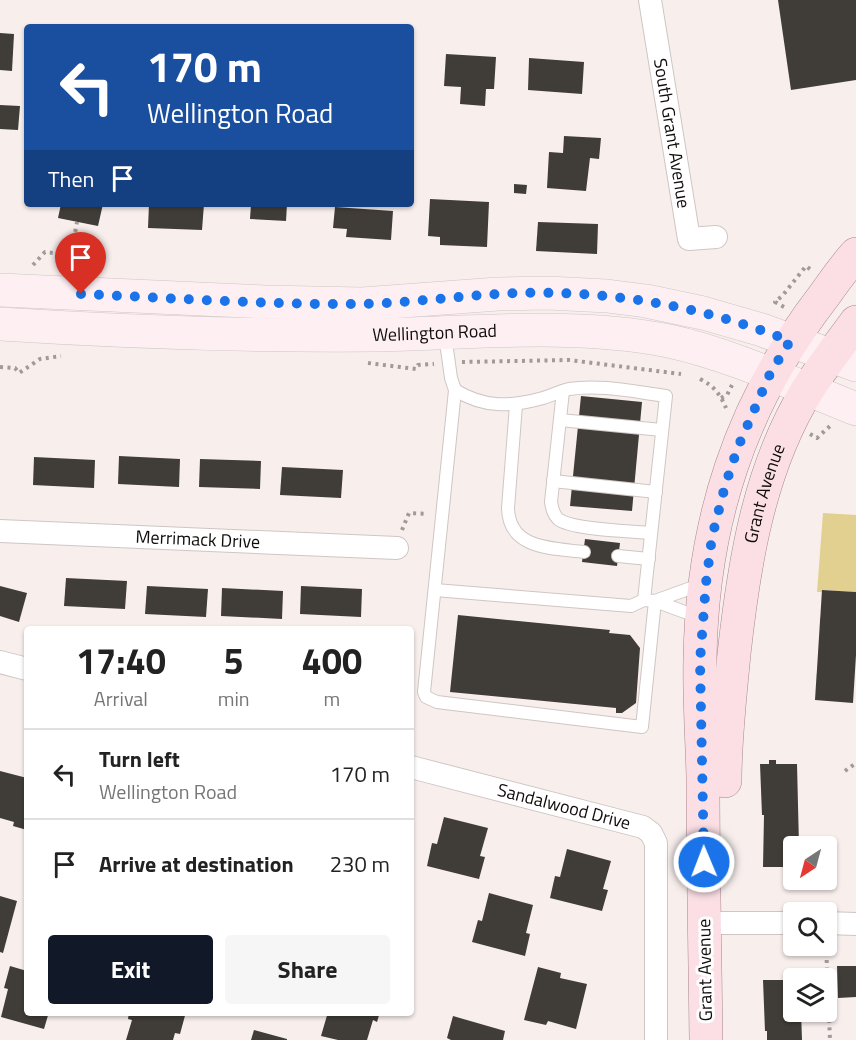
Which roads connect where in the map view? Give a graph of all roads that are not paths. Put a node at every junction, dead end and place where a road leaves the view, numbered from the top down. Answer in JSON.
{"nodes":[{"id":1,"x":650,"y":0,"type":"edge"},
{"id":2,"x":716,"y":237,"type":"dead end"},
{"id":3,"x":856,"y":254,"type":"edge"},
{"id":4,"x":0,"y":290,"type":"edge"},
{"id":5,"x":856,"y":322,"type":"edge"},
{"id":6,"x":0,"y":324,"type":"edge"},
{"id":7,"x":445,"y":334,"type":"junction"},
{"id":8,"x":790,"y":341,"type":"junction"},
{"id":9,"x":843,"y":361,"type":"edge"},
{"id":10,"x":770,"y":374,"type":"junction"},
{"id":11,"x":455,"y":390,"type":"junction"},
{"id":12,"x":808,"y":390,"type":"junction"},
{"id":13,"x":562,"y":392,"type":"junction"},
{"id":14,"x":516,"y":405,"type":"junction"},
{"id":15,"x":856,"y":409,"type":"edge"},
{"id":16,"x":560,"y":420,"type":"junction"},
{"id":17,"x":662,"y":430,"type":"junction"},
{"id":18,"x":553,"y":481,"type":"junction"},
{"id":19,"x":656,"y":492,"type":"junction"},
{"id":20,"x":0,"y":531,"type":"edge"},
{"id":21,"x":651,"y":533,"type":"junction"},
{"id":22,"x":397,"y":548,"type":"road end"},
{"id":23,"x":584,"y":552,"type":"dead end"},
{"id":24,"x":618,"y":556,"type":"dead end"},
{"id":25,"x":649,"y":559,"type":"junction"},
{"id":26,"x":706,"y":583,"type":"junction"},
{"id":27,"x":435,"y":590,"type":"junction"},
{"id":28,"x":650,"y":601,"type":"junction"},
{"id":29,"x":702,"y":619,"type":"junction"},
{"id":30,"x":0,"y":662,"type":"edge"},
{"id":31,"x":24,"y":668,"type":"edge"},
{"id":32,"x":715,"y":706,"type":"junction"},
{"id":33,"x":414,"y":768,"type":"edge"},
{"id":34,"x":715,"y":923,"type":"junction"},
{"id":35,"x":783,"y":923,"type":"edge"},
{"id":36,"x":837,"y":923,"type":"edge"},
{"id":37,"x":856,"y":924,"type":"edge"},
{"id":38,"x":656,"y":1040,"type":"edge"},
{"id":39,"x":706,"y":1040,"type":"edge"},
{"id":40,"x":725,"y":1040,"type":"edge"}],
"edges":[{"from":1,"to":2,"type":"street","name":"South Grant Avenue"},
{"from":3,"to":8,"type":"main road","name":"Grant Avenue"},
{"from":4,"to":8,"type":"main road","name":"Wellington Road"},
{"from":5,"to":9,"type":"main road","name":"Grant Avenue"},
{"from":6,"to":7,"type":"main road","name":"Wellington Road"},
{"from":7,"to":10,"type":"main road","name":"Wellington Road"},
{"from":7,"to":11,"type":"lane"},
{"from":8,"to":9,"type":"main road","name":"Wellington Road"},
{"from":8,"to":10,"type":"main road","name":"Grant Avenue"},
{"from":9,"to":12,"type":"main road","name":"Grant Avenue"},
{"from":10,"to":12,"type":"main road","name":"Wellington Road"},
{"from":10,"to":26,"type":"main road","name":"Grant Avenue"},
{"from":11,"to":14,"type":"lane"},
{"from":11,"to":27,"type":"lane"},
{"from":12,"to":15,"type":"main road","name":"Wellington Road"},
{"from":12,"to":32,"type":"main road","name":"Grant Avenue"},
{"from":13,"to":14,"type":"lane"},
{"from":13,"to":16,"type":"lane"},
{"from":13,"to":17,"type":"lane"},
{"from":14,"to":23,"type":"lane"},
{"from":16,"to":17,"type":"lane"},
{"from":16,"to":18,"type":"lane"},
{"from":17,"to":19,"type":"lane"},
{"from":18,"to":19,"type":"lane"},
{"from":18,"to":21,"type":"lane"},
{"from":19,"to":21,"type":"lane"},
{"from":20,"to":22,"type":"street","name":"Merrimack Drive"},
{"from":21,"to":25,"type":"lane"},
{"from":24,"to":25,"type":"lane"},
{"from":25,"to":28,"type":"lane"},
{"from":26,"to":28,"type":"lane"},
{"from":26,"to":29,"type":"main road","name":"Grant Avenue"},
{"from":27,"to":28,"type":"lane"},
{"from":27,"to":28,"type":"lane"},
{"from":28,"to":29,"type":"lane"},
{"from":29,"to":32,"type":"main road","name":"Grant Avenue"},
{"from":30,"to":31,"type":"street"},
{"from":32,"to":34,"type":"main road","name":"Grant Avenue"},
{"from":33,"to":38,"type":"street","name":"Sandalwood Drive"},
{"from":34,"to":35,"type":"street"},
{"from":34,"to":39,"type":"main road","name":"Grant Avenue"},
{"from":34,"to":40,"type":"main road","name":"Grant Avenue"},
{"from":36,"to":37,"type":"street"}]}
